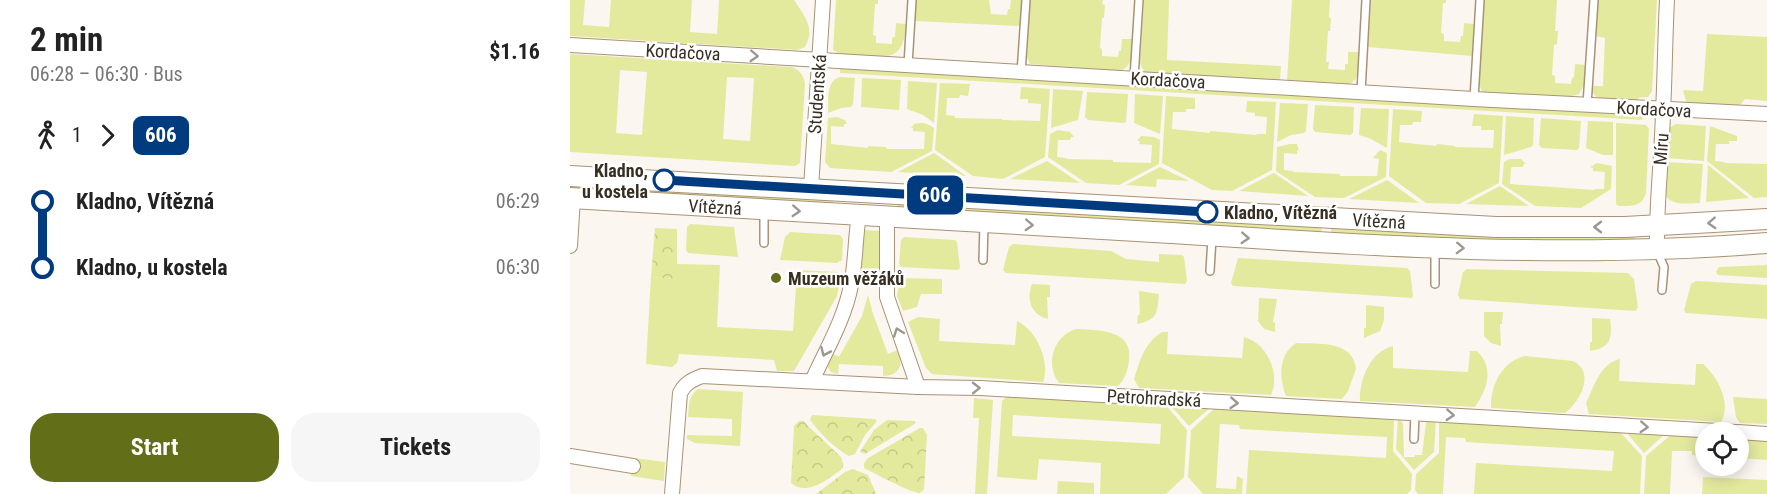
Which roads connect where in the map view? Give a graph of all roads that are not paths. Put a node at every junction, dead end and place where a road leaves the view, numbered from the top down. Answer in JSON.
{"nodes":[{"id":1,"x":823,"y":0,"type":"edge"},
{"id":2,"x":912,"y":0,"type":"edge"},
{"id":3,"x":1026,"y":0,"type":"edge"},
{"id":4,"x":1139,"y":0,"type":"edge"},
{"id":5,"x":1366,"y":0,"type":"edge"},
{"id":6,"x":1480,"y":0,"type":"edge"},
{"id":7,"x":1594,"y":0,"type":"edge"},
{"id":8,"x":1667,"y":0,"type":"edge"},
{"id":9,"x":570,"y":45,"type":"edge"},
{"id":10,"x":819,"y":60,"type":"junction"},
{"id":11,"x":908,"y":65,"type":"junction"},
{"id":12,"x":1021,"y":73,"type":"junction"},
{"id":13,"x":1134,"y":78,"type":"junction"},
{"id":14,"x":1361,"y":92,"type":"junction"},
{"id":15,"x":1474,"y":99,"type":"junction"},
{"id":16,"x":1587,"y":105,"type":"junction"},
{"id":17,"x":1664,"y":110,"type":"junction"},
{"id":18,"x":1767,"y":114,"type":"edge"},
{"id":19,"x":570,"y":176,"type":"edge"},
{"id":20,"x":811,"y":188,"type":"junction"},
{"id":21,"x":860,"y":191,"type":"junction"},
{"id":22,"x":886,"y":192,"type":"junction"},
{"id":23,"x":572,"y":198,"type":"edge"},
{"id":24,"x":764,"y":210,"type":"junction"},
{"id":25,"x":859,"y":215,"type":"junction"},
{"id":26,"x":887,"y":217,"type":"junction"},
{"id":27,"x":1767,"y":219,"type":"edge"},
{"id":28,"x":984,"y":222,"type":"junction"},
{"id":29,"x":1657,"y":226,"type":"junction"},
{"id":30,"x":1212,"y":236,"type":"junction"},
{"id":31,"x":764,"y":243,"type":"dead end"},
{"id":32,"x":1767,"y":243,"type":"edge"},
{"id":33,"x":570,"y":246,"type":"edge"},
{"id":34,"x":1435,"y":248,"type":"junction"},
{"id":35,"x":1657,"y":250,"type":"junction"},
{"id":36,"x":983,"y":260,"type":"dead end"},
{"id":37,"x":1210,"y":271,"type":"dead end"},
{"id":38,"x":1435,"y":284,"type":"dead end"},
{"id":39,"x":1662,"y":290,"type":"dead end"},
{"id":40,"x":812,"y":381,"type":"junction"},
{"id":41,"x":918,"y":387,"type":"junction"},
{"id":42,"x":1415,"y":413,"type":"junction"},
{"id":43,"x":1695,"y":430,"type":"edge"},
{"id":44,"x":1749,"y":433,"type":"edge"},
{"id":45,"x":1767,"y":434,"type":"edge"},
{"id":46,"x":1413,"y":439,"type":"dead end"},
{"id":47,"x":570,"y":456,"type":"edge"},
{"id":48,"x":633,"y":466,"type":"dead end"},
{"id":49,"x":672,"y":494,"type":"edge"}],
"edges":[{"from":1,"to":10,"type":"street","name":"Studentská"},
{"from":2,"to":11,"type":"lane"},
{"from":3,"to":12,"type":"lane"},
{"from":4,"to":13,"type":"lane"},
{"from":5,"to":14,"type":"lane"},
{"from":6,"to":15,"type":"lane"},
{"from":7,"to":16,"type":"lane"},
{"from":8,"to":17,"type":"street","name":"Míru"},
{"from":9,"to":10,"type":"street","name":"Kordačova","one_way":true},
{"from":10,"to":11,"type":"street","name":"Kordačova"},
{"from":10,"to":20,"type":"street","name":"Studentská"},
{"from":11,"to":12,"type":"street","name":"Kordačova"},
{"from":12,"to":13,"type":"street","name":"Kordačova"},
{"from":13,"to":14,"type":"street","name":"Kordačova"},
{"from":14,"to":15,"type":"street","name":"Kordačova"},
{"from":15,"to":16,"type":"street","name":"Kordačova"},
{"from":16,"to":17,"type":"street","name":"Kordačova"},
{"from":17,"to":18,"type":"street","name":"Kordačova"},
{"from":17,"to":29,"type":"street","name":"Míru"},
{"from":19,"to":20,"type":"main road","name":"Vítězná"},
{"from":20,"to":21,"type":"main road","name":"Vítězná"},
{"from":21,"to":22,"type":"main road","name":"Vítězná"},
{"from":21,"to":25,"type":"main road"},
{"from":22,"to":26,"type":"main road"},
{"from":29,"to":22,"type":"main road","name":"Vítězná","one_way":true},
{"from":23,"to":24,"type":"main road","name":"Vítězná"},
{"from":23,"to":33,"type":"street"},
{"from":24,"to":25,"type":"main road","name":"Vítězná","one_way":true},
{"from":24,"to":31,"type":"lane"},
{"from":25,"to":26,"type":"main road","name":"Vítězná"},
{"from":25,"to":40,"type":"street","one_way":true},
{"from":26,"to":28,"type":"main road","name":"Vítězná"},
{"from":41,"to":26,"type":"street","one_way":true},
{"from":27,"to":29,"type":"main road","name":"Vítězná","one_way":true},
{"from":28,"to":30,"type":"main road","name":"Vítězná","one_way":true},
{"from":28,"to":36,"type":"lane"},
{"from":29,"to":35,"type":"street"},
{"from":30,"to":34,"type":"main road","name":"Vítězná","one_way":true},
{"from":30,"to":37,"type":"lane"},
{"from":32,"to":35,"type":"main road","name":"Vítězná"},
{"from":34,"to":35,"type":"main road","name":"Vítězná","one_way":true},
{"from":34,"to":38,"type":"lane"},
{"from":35,"to":39,"type":"lane"},
{"from":40,"to":41,"type":"street","name":"Petrohradská"},
{"from":40,"to":49,"type":"street","name":"Petrohradská"},
{"from":41,"to":42,"type":"street","name":"Petrohradská","one_way":true},
{"from":42,"to":43,"type":"street","name":"Petrohradská","one_way":true},
{"from":42,"to":46,"type":"lane"},
{"from":44,"to":45,"type":"street","name":"Petrohradská"},
{"from":47,"to":48,"type":"street"}]}
